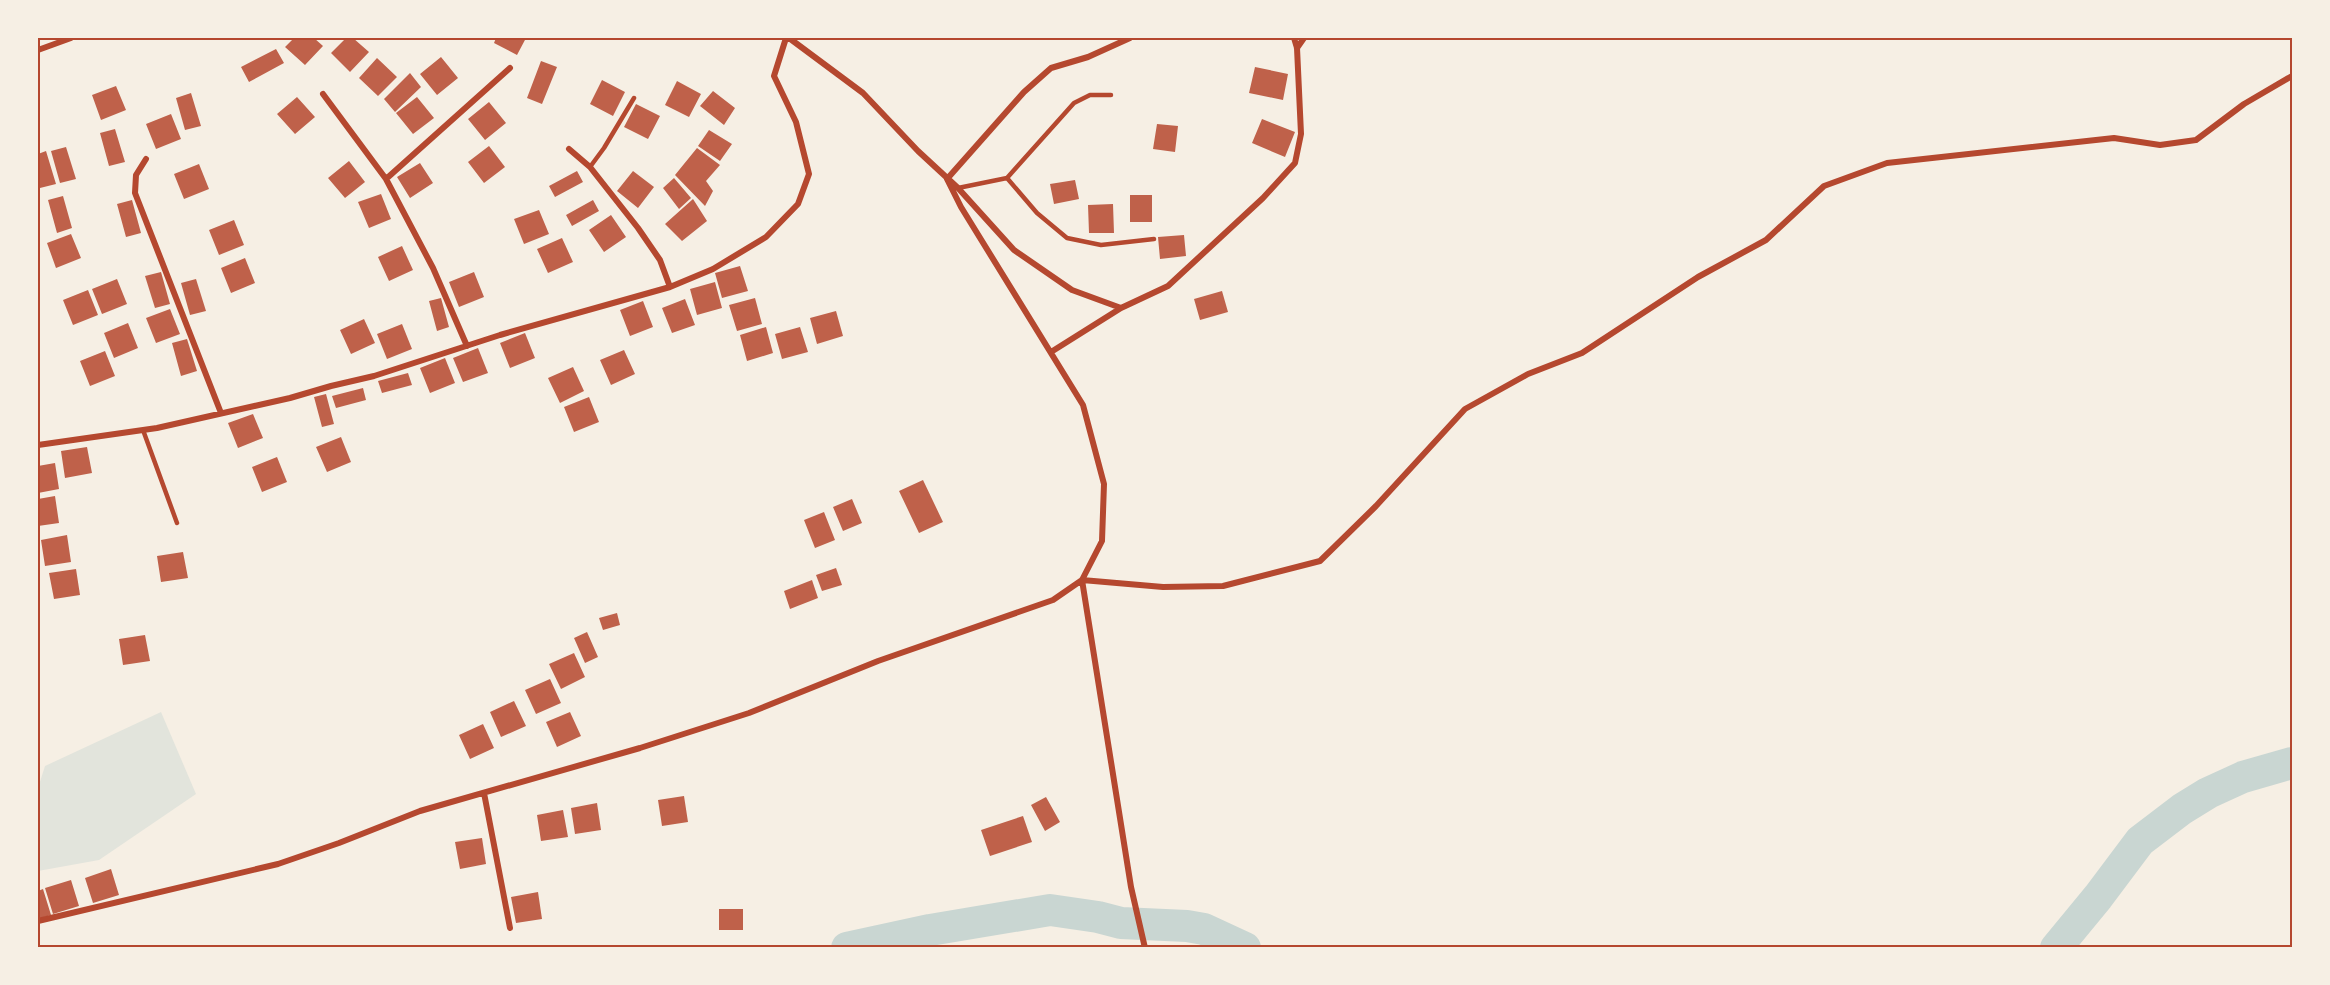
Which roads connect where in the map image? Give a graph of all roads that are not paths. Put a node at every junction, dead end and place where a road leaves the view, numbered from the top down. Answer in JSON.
{"nodes":[{"id":1,"x":70,"y":38,"type":"edge"},
{"id":2,"x":788,"y":38,"type":"edge"},
{"id":3,"x":1130,"y":38,"type":"edge"},
{"id":4,"x":1294,"y":38,"type":"edge"},
{"id":5,"x":1304,"y":38,"type":"edge"},
{"id":6,"x":1297,"y":48,"type":"junction"},
{"id":7,"x":38,"y":50,"type":"edge"},
{"id":8,"x":510,"y":68,"type":"dead end"},
{"id":9,"x":2292,"y":76,"type":"edge"},
{"id":10,"x":322,"y":94,"type":"dead end"},
{"id":11,"x":1111,"y":95,"type":"dead end"},
{"id":12,"x":634,"y":98,"type":"dead end"},
{"id":13,"x":569,"y":149,"type":"dead end"},
{"id":14,"x":146,"y":159,"type":"dead end"},
{"id":15,"x":590,"y":167,"type":"junction"},
{"id":16,"x":1007,"y":178,"type":"junction"},
{"id":17,"x":386,"y":179,"type":"junction"},
{"id":18,"x":947,"y":179,"type":"junction"},
{"id":19,"x":958,"y":188,"type":"junction"},
{"id":20,"x":1154,"y":239,"type":"dead end"},
{"id":21,"x":670,"y":287,"type":"junction"},
{"id":22,"x":1121,"y":308,"type":"junction"},
{"id":23,"x":467,"y":346,"type":"junction"},
{"id":24,"x":1051,"y":352,"type":"junction"},
{"id":25,"x":222,"y":413,"type":"junction"},
{"id":26,"x":143,"y":430,"type":"junction"},
{"id":27,"x":38,"y":445,"type":"edge"},
{"id":28,"x":177,"y":523,"type":"dead end"},
{"id":29,"x":1082,"y":580,"type":"junction"},
{"id":30,"x":484,"y":793,"type":"junction"},
{"id":31,"x":38,"y":921,"type":"edge"},
{"id":32,"x":510,"y":928,"type":"dead end"},
{"id":33,"x":1145,"y":948,"type":"edge"}],
"edges":[{"from":1,"to":7,"type":"street"},
{"from":2,"to":18,"type":"street"},
{"from":2,"to":21,"type":"street"},
{"from":3,"to":18,"type":"street"},
{"from":4,"to":6,"type":"street"},
{"from":5,"to":6,"type":"street"},
{"from":6,"to":22,"type":"street"},
{"from":8,"to":17,"type":"street"},
{"from":9,"to":29,"type":"street"},
{"from":10,"to":17,"type":"street"},
{"from":11,"to":16,"type":"lane"},
{"from":12,"to":15,"type":"lane"},
{"from":13,"to":15,"type":"street"},
{"from":14,"to":25,"type":"street"},
{"from":15,"to":21,"type":"street"},
{"from":16,"to":19,"type":"lane"},
{"from":16,"to":20,"type":"lane"},
{"from":17,"to":23,"type":"street"},
{"from":18,"to":19,"type":"street"},
{"from":18,"to":24,"type":"street"},
{"from":19,"to":22,"type":"street"},
{"from":21,"to":23,"type":"street"},
{"from":22,"to":24,"type":"street"},
{"from":23,"to":25,"type":"street"},
{"from":24,"to":29,"type":"street"},
{"from":25,"to":26,"type":"street"},
{"from":26,"to":27,"type":"street"},
{"from":26,"to":28,"type":"lane"},
{"from":29,"to":30,"type":"street"},
{"from":29,"to":33,"type":"street"},
{"from":30,"to":31,"type":"street"},
{"from":30,"to":32,"type":"street"}]}
